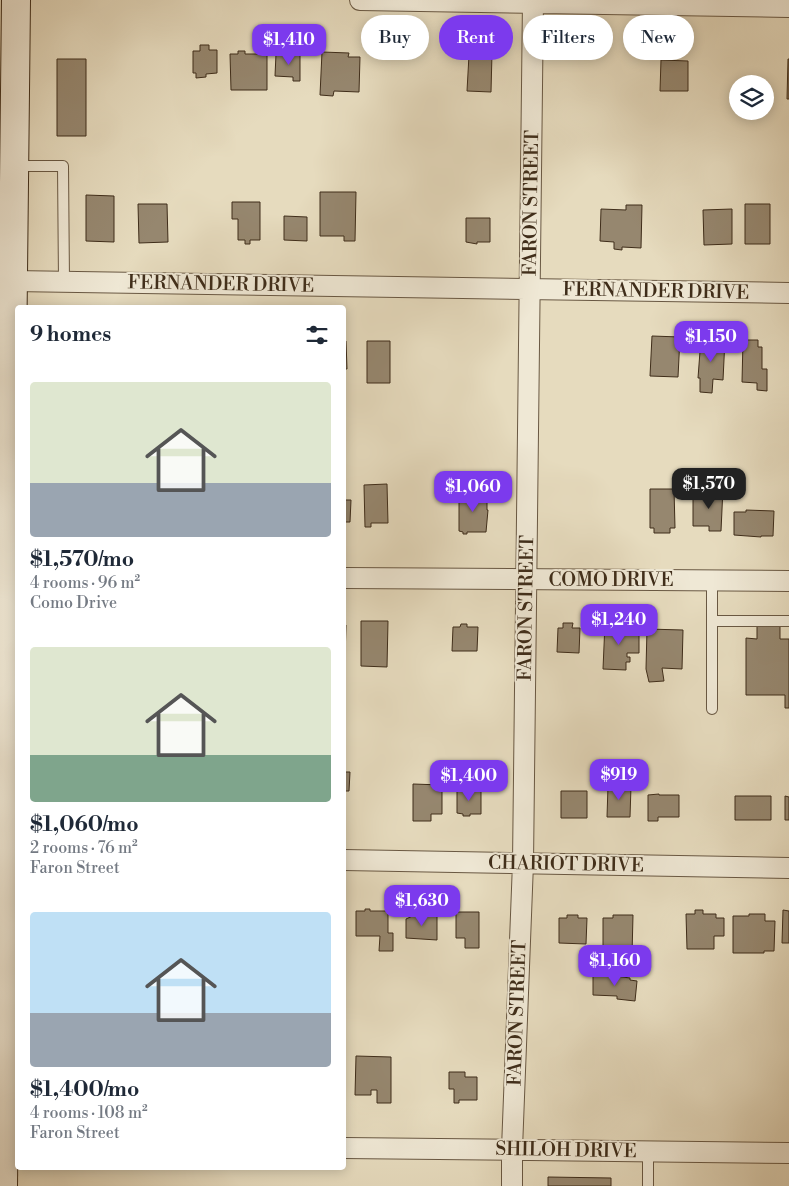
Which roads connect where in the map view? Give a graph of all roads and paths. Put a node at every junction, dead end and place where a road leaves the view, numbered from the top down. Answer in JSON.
{"nodes":[{"id":1,"x":16,"y":0,"type":"edge"},
{"id":2,"x":360,"y":0,"type":"edge"},
{"id":3,"x":533,"y":1,"type":"edge"},
{"id":4,"x":789,"y":7,"type":"edge"},
{"id":5,"x":14,"y":166,"type":"junction"},
{"id":6,"x":13,"y":281,"type":"junction"},
{"id":7,"x":64,"y":282,"type":"junction"},
{"id":8,"x":530,"y":289,"type":"junction"},
{"id":9,"x":789,"y":293,"type":"edge"},
{"id":10,"x":5,"y":477,"type":"edge"},
{"id":11,"x":13,"y":575,"type":"edge"},
{"id":12,"x":346,"y":578,"type":"edge"},
{"id":13,"x":526,"y":579,"type":"junction"},
{"id":14,"x":712,"y":580,"type":"junction"},
{"id":15,"x":789,"y":581,"type":"edge"},
{"id":16,"x":5,"y":603,"type":"edge"},
{"id":17,"x":712,"y":621,"type":"junction"},
{"id":18,"x":789,"y":621,"type":"edge"},
{"id":19,"x":4,"y":648,"type":"edge"},
{"id":20,"x":4,"y":709,"type":"edge"},
{"id":21,"x":712,"y":709,"type":"dead end"},
{"id":22,"x":12,"y":854,"type":"edge"},
{"id":23,"x":346,"y":860,"type":"edge"},
{"id":24,"x":523,"y":863,"type":"junction"},
{"id":25,"x":789,"y":868,"type":"edge"},
{"id":26,"x":10,"y":1145,"type":"edge"},
{"id":27,"x":346,"y":1148,"type":"edge"},
{"id":28,"x":512,"y":1149,"type":"junction"},
{"id":29,"x":648,"y":1151,"type":"junction"},
{"id":30,"x":789,"y":1153,"type":"edge"},
{"id":31,"x":3,"y":1186,"type":"edge"},
{"id":32,"x":512,"y":1186,"type":"edge"},
{"id":33,"x":648,"y":1186,"type":"edge"}],
"edges":[{"from":1,"to":5,"type":"street"},
{"from":2,"to":3,"type":"street"},
{"from":3,"to":4,"type":"street"},
{"from":3,"to":8,"type":"street","name":"FARON STREET"},
{"from":5,"to":6,"type":"street"},
{"from":5,"to":7,"type":"lane"},
{"from":6,"to":7,"type":"street","name":"FERNANDER DRIVE"},
{"from":6,"to":10,"type":"street"},
{"from":7,"to":8,"type":"street","name":"FERNANDER DRIVE"},
{"from":8,"to":9,"type":"street","name":"FERNANDER DRIVE"},
{"from":8,"to":13,"type":"street","name":"FARON STREET"},
{"from":10,"to":11,"type":"street"},
{"from":11,"to":16,"type":"street"},
{"from":12,"to":13,"type":"street","name":"COMO DRIVE"},
{"from":13,"to":14,"type":"street","name":"COMO DRIVE"},
{"from":13,"to":24,"type":"street","name":"FARON STREET"},
{"from":14,"to":15,"type":"street","name":"COMO DRIVE"},
{"from":14,"to":17,"type":"lane"},
{"from":16,"to":19,"type":"street"},
{"from":17,"to":18,"type":"lane"},
{"from":17,"to":21,"type":"lane"},
{"from":19,"to":20,"type":"street"},
{"from":20,"to":22,"type":"street"},
{"from":22,"to":26,"type":"street"},
{"from":23,"to":24,"type":"street","name":"CHARIOT DRIVE"},
{"from":24,"to":25,"type":"street","name":"CHARIOT DRIVE"},
{"from":24,"to":28,"type":"street","name":"FARON STREET"},
{"from":26,"to":31,"type":"street"},
{"from":27,"to":28,"type":"street","name":"SHILOH DRIVE"},
{"from":28,"to":29,"type":"street","name":"SHILOH DRIVE"},
{"from":28,"to":32,"type":"street","name":"FARON STREET"},
{"from":29,"to":30,"type":"street","name":"SHILOH DRIVE"},
{"from":29,"to":33,"type":"lane"}]}
